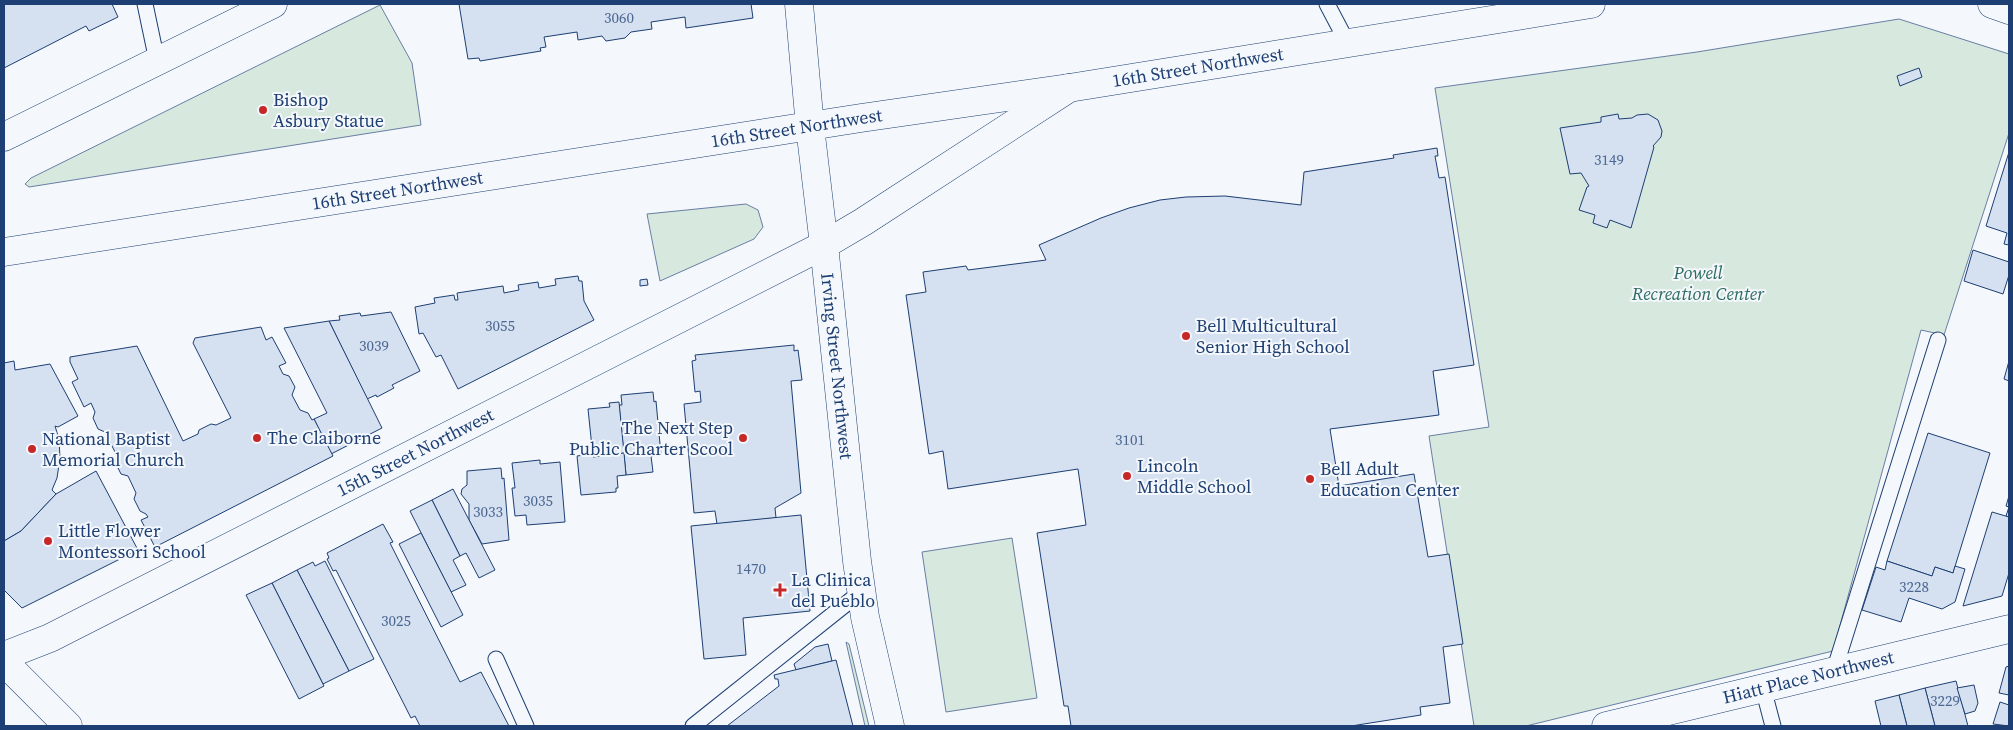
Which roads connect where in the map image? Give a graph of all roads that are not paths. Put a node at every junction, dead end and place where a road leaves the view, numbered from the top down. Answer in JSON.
{"nodes":[{"id":1,"x":145,"y":4,"type":"edge"},
{"id":2,"x":273,"y":4,"type":"edge"},
{"id":3,"x":798,"y":4,"type":"edge"},
{"id":4,"x":1327,"y":4,"type":"edge"},
{"id":5,"x":1591,"y":4,"type":"edge"},
{"id":6,"x":1992,"y":4,"type":"edge"},
{"id":7,"x":2009,"y":10,"type":"edge"},
{"id":8,"x":1477,"y":12,"type":"edge"},
{"id":9,"x":1346,"y":42,"type":"junction"},
{"id":10,"x":157,"y":61,"type":"junction"},
{"id":11,"x":1069,"y":88,"type":"junction"},
{"id":12,"x":810,"y":127,"type":"junction"},
{"id":13,"x":4,"y":137,"type":"edge"},
{"id":14,"x":824,"y":245,"type":"junction"},
{"id":15,"x":4,"y":252,"type":"edge"},
{"id":16,"x":1938,"y":340,"type":"dead end"},
{"id":17,"x":861,"y":592,"type":"junction"},
{"id":18,"x":2009,"y":629,"type":"edge"},
{"id":19,"x":4,"y":656,"type":"edge"},
{"id":20,"x":496,"y":659,"type":"dead end"},
{"id":21,"x":4,"y":662,"type":"edge"},
{"id":22,"x":1834,"y":671,"type":"junction"},
{"id":23,"x":1763,"y":688,"type":"junction"},
{"id":24,"x":68,"y":726,"type":"edge"},
{"id":25,"x":526,"y":726,"type":"edge"},
{"id":26,"x":693,"y":726,"type":"edge"},
{"id":27,"x":890,"y":726,"type":"edge"},
{"id":28,"x":1606,"y":726,"type":"edge"},
{"id":29,"x":1773,"y":726,"type":"edge"}],
"edges":[{"from":1,"to":10,"type":"lane"},
{"from":2,"to":10,"type":"main road"},
{"from":3,"to":12,"type":"main road","name":"Irving Street Northwest"},
{"from":4,"to":9,"type":"lane"},
{"from":5,"to":8,"type":"main road","name":"16th Street Northwest"},
{"from":6,"to":7,"type":"main road"},
{"from":8,"to":9,"type":"main road","name":"16th Street Northwest"},
{"from":9,"to":11,"type":"main road","name":"16th Street Northwest"},
{"from":10,"to":13,"type":"main road"},
{"from":11,"to":12,"type":"main road","name":"16th Street Northwest"},
{"from":11,"to":14,"type":"main road","name":"15th Street Northwest"},
{"from":12,"to":14,"type":"main road","name":"Irving Street Northwest"},
{"from":12,"to":15,"type":"main road","name":"16th Street Northwest"},
{"from":14,"to":17,"type":"main road","name":"Irving Street Northwest"},
{"from":14,"to":19,"type":"main road","name":"15th Street Northwest"},
{"from":16,"to":22,"type":"lane"},
{"from":17,"to":26,"type":"lane"},
{"from":17,"to":27,"type":"main road","name":"Irving Street Northwest"},
{"from":18,"to":22,"type":"main road","name":"Hiatt Place Northwest"},
{"from":20,"to":25,"type":"lane"},
{"from":21,"to":24,"type":"main road"},
{"from":22,"to":23,"type":"main road","name":"Hiatt Place Northwest"},
{"from":23,"to":28,"type":"main road","name":"Hiatt Place Northwest"},
{"from":23,"to":29,"type":"lane"}]}
